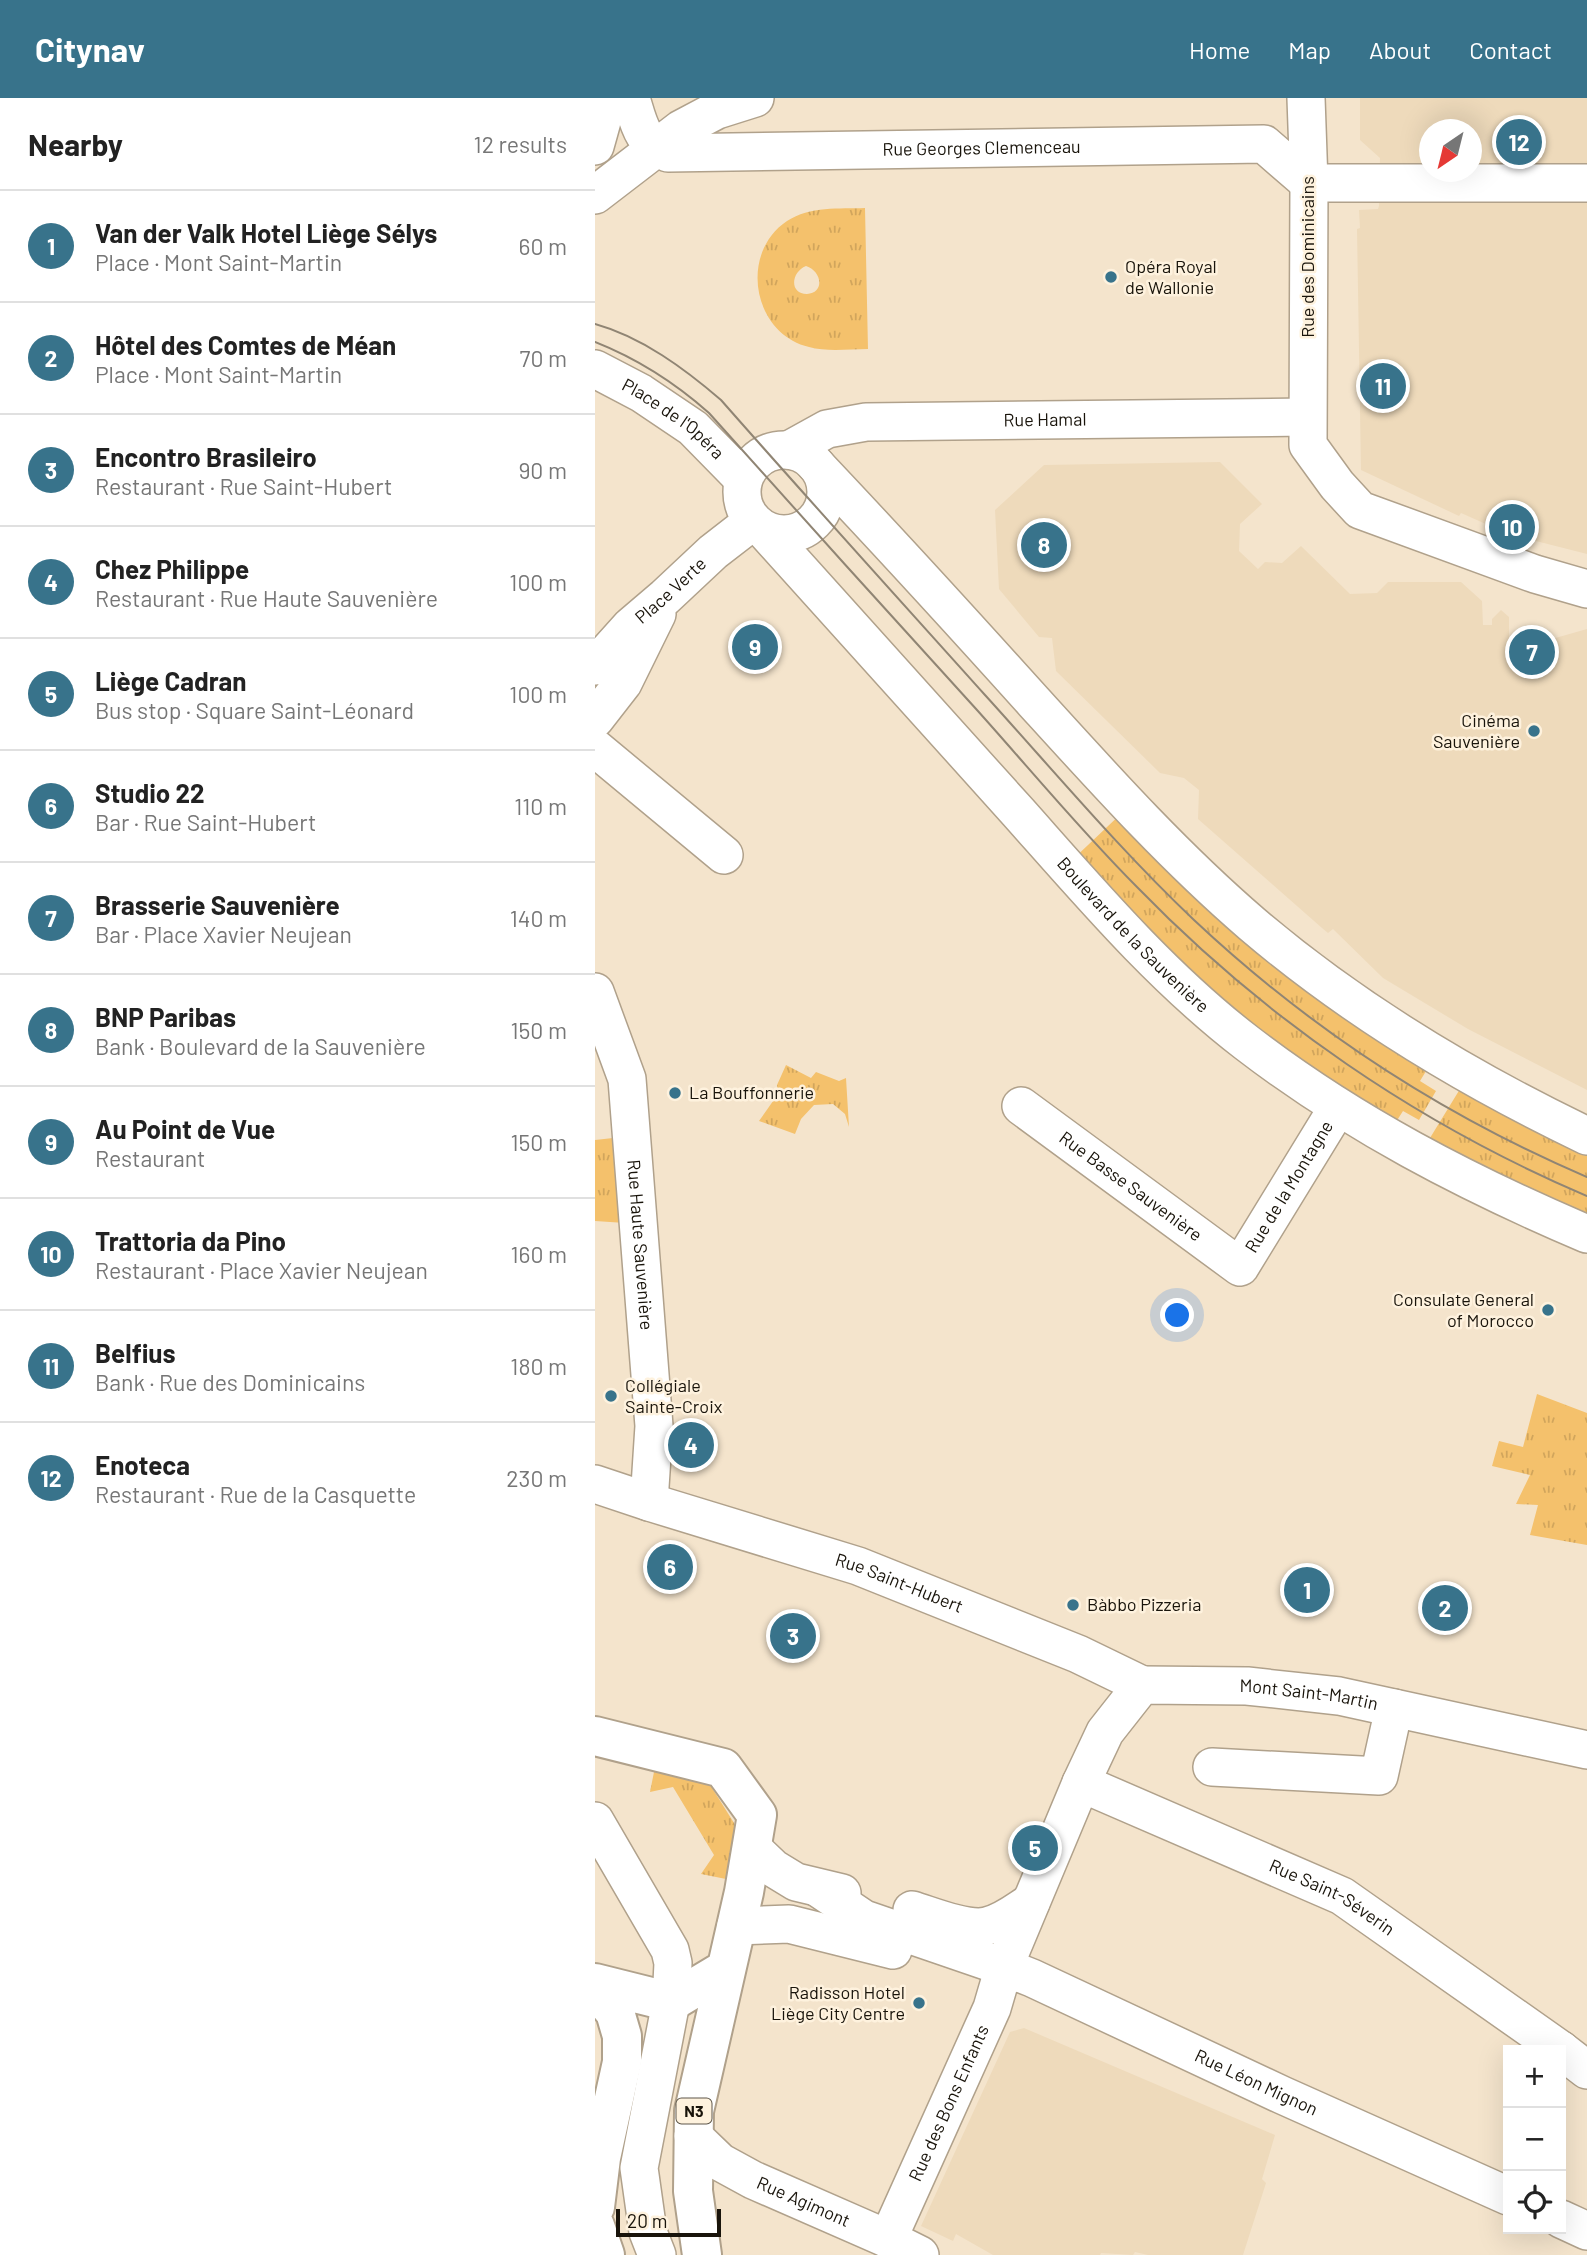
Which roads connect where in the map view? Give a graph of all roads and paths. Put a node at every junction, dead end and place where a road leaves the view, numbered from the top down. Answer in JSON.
{"nodes":[{"id":1,"x":598,"y":98,"type":"edge"},
{"id":2,"x":631,"y":98,"type":"edge"},
{"id":3,"x":755,"y":98,"type":"edge"},
{"id":4,"x":1306,"y":98,"type":"edge"},
{"id":5,"x":651,"y":143,"type":"junction"},
{"id":6,"x":595,"y":146,"type":"edge"},
{"id":7,"x":1310,"y":183,"type":"junction"},
{"id":8,"x":1587,"y":183,"type":"edge"},
{"id":9,"x":595,"y":195,"type":"edge"},
{"id":10,"x":595,"y":369,"type":"edge"},
{"id":11,"x":1307,"y":417,"type":"junction"},
{"id":12,"x":802,"y":456,"type":"junction"},
{"id":13,"x":743,"y":479,"type":"junction"},
{"id":14,"x":758,"y":525,"type":"junction"},
{"id":15,"x":1587,"y":589,"type":"edge"},
{"id":16,"x":666,"y":597,"type":"junction"},
{"id":17,"x":595,"y":666,"type":"edge"},
{"id":18,"x":595,"y":719,"type":"edge"},
{"id":19,"x":595,"y":748,"type":"edge"},
{"id":20,"x":724,"y":855,"type":"dead end"},
{"id":21,"x":595,"y":992,"type":"edge"},
{"id":22,"x":1021,"y":1106,"type":"dead end"},
{"id":23,"x":1338,"y":1108,"type":"junction"},
{"id":24,"x":1587,"y":1136,"type":"edge"},
{"id":25,"x":1587,"y":1234,"type":"edge"},
{"id":26,"x":1240,"y":1267,"type":"joint"},
{"id":27,"x":595,"y":1484,"type":"edge"},
{"id":28,"x":649,"y":1503,"type":"junction"},
{"id":29,"x":1142,"y":1685,"type":"junction"},
{"id":30,"x":1394,"y":1708,"type":"junction"},
{"id":31,"x":598,"y":1730,"type":"edge"},
{"id":32,"x":1587,"y":1750,"type":"edge"},
{"id":33,"x":1212,"y":1767,"type":"dead end"},
{"id":34,"x":1081,"y":1783,"type":"junction"},
{"id":35,"x":595,"y":1821,"type":"edge"},
{"id":36,"x":753,"y":1848,"type":"junction"},
{"id":37,"x":818,"y":1888,"type":"junction"},
{"id":38,"x":1031,"y":1902,"type":"junction"},
{"id":39,"x":736,"y":1926,"type":"junction"},
{"id":40,"x":1004,"y":1967,"type":"junction"},
{"id":41,"x":726,"y":1969,"type":"junction"},
{"id":42,"x":595,"y":1985,"type":"edge"},
{"id":43,"x":671,"y":2003,"type":"junction"},
{"id":44,"x":1554,"y":2045,"type":"edge"},
{"id":45,"x":1566,"y":2054,"type":"edge"},
{"id":46,"x":1587,"y":2070,"type":"edge"},
{"id":47,"x":693,"y":2136,"type":"junction"},
{"id":48,"x":1503,"y":2194,"type":"edge"},
{"id":49,"x":595,"y":2207,"type":"edge"},
{"id":50,"x":1566,"y":2221,"type":"edge"},
{"id":51,"x":595,"y":2226,"type":"edge"},
{"id":52,"x":1587,"y":2231,"type":"edge"},
{"id":53,"x":888,"y":2239,"type":"junction"},
{"id":54,"x":605,"y":2255,"type":"edge"},
{"id":55,"x":657,"y":2255,"type":"edge"},
{"id":56,"x":702,"y":2255,"type":"edge"},
{"id":57,"x":920,"y":2255,"type":"edge"}],
"edges":[{"from":1,"to":6,"type":"street"},
{"from":2,"to":5,"type":"street"},
{"from":3,"to":5,"type":"street"},
{"from":4,"to":7,"type":"street","name":"Rue des Dominicains"},
{"from":5,"to":7,"type":"street","name":"Rue Georges Clemenceau"},
{"from":5,"to":9,"type":"street"},
{"from":7,"to":8,"type":"street"},
{"from":7,"to":11,"type":"street","name":"Rue des Dominicains"},
{"from":10,"to":13,"type":"street","name":"Place de l'Opéra"},
{"from":11,"to":12,"type":"street","name":"Rue Hamal"},
{"from":11,"to":15,"type":"street","name":"Rue des Dominicains"},
{"from":12,"to":13,"type":"street"},
{"from":12,"to":14,"type":"street"},
{"from":12,"to":24,"type":"street"},
{"from":13,"to":14,"type":"street"},
{"from":14,"to":16,"type":"street","name":"Place Verte"},
{"from":14,"to":23,"type":"street","name":"Boulevard de la Sauvenière"},
{"from":16,"to":17,"type":"street","name":"Place Verte"},
{"from":16,"to":18,"type":"street"},
{"from":19,"to":20,"type":"street"},
{"from":21,"to":28,"type":"street","name":"Rue Haute Sauvenière"},
{"from":22,"to":26,"type":"street","name":"Rue Basse Sauvenière"},
{"from":23,"to":25,"type":"street","name":"Boulevard de la Sauvenière"},
{"from":23,"to":26,"type":"street","name":"Rue de la Montagne"},
{"from":27,"to":28,"type":"street","name":"Rue Saint-Hubert"},
{"from":28,"to":29,"type":"street","name":"Rue Saint-Hubert"},
{"from":29,"to":30,"type":"street","name":"Mont Saint-Martin"},
{"from":29,"to":34,"type":"street"},
{"from":30,"to":32,"type":"street","name":"Mont Saint-Martin"},
{"from":30,"to":33,"type":"street"},
{"from":31,"to":36,"type":"main road","number":"N3"},
{"from":34,"to":38,"type":"street","name":"Rue des Bons Enfants"},
{"from":34,"to":44,"type":"street","name":"Rue Saint-Séverin"},
{"from":35,"to":43,"type":"street"},
{"from":36,"to":37,"type":"street","name":"Rue Léon Mignon"},
{"from":36,"to":39,"type":"main road","number":"N3"},
{"from":37,"to":38,"type":"street","name":"Rue Léon Mignon"},
{"from":37,"to":40,"type":"street","name":"Rue Léon Mignon"},
{"from":38,"to":40,"type":"street","name":"Rue des Bons Enfants"},
{"from":39,"to":40,"type":"street","name":"Rue Léon Mignon"},
{"from":39,"to":41,"type":"main road","number":"N3"},
{"from":40,"to":48,"type":"street","name":"Rue Léon Mignon"},
{"from":40,"to":53,"type":"street","name":"Rue des Bons Enfants"},
{"from":41,"to":43,"type":"main road"},
{"from":41,"to":47,"type":"main road","number":"N3"},
{"from":42,"to":43,"type":"main road"},
{"from":42,"to":49,"type":"main road"},
{"from":43,"to":55,"type":"street"},
{"from":45,"to":46,"type":"street","name":"Rue Saint-Séverin"},
{"from":47,"to":53,"type":"street","name":"Rue Agimont"},
{"from":47,"to":56,"type":"main road","number":"N3"},
{"from":50,"to":52,"type":"street"},
{"from":51,"to":54,"type":"main road"},
{"from":53,"to":57,"type":"street","name":"Rue Agimont"}]}
